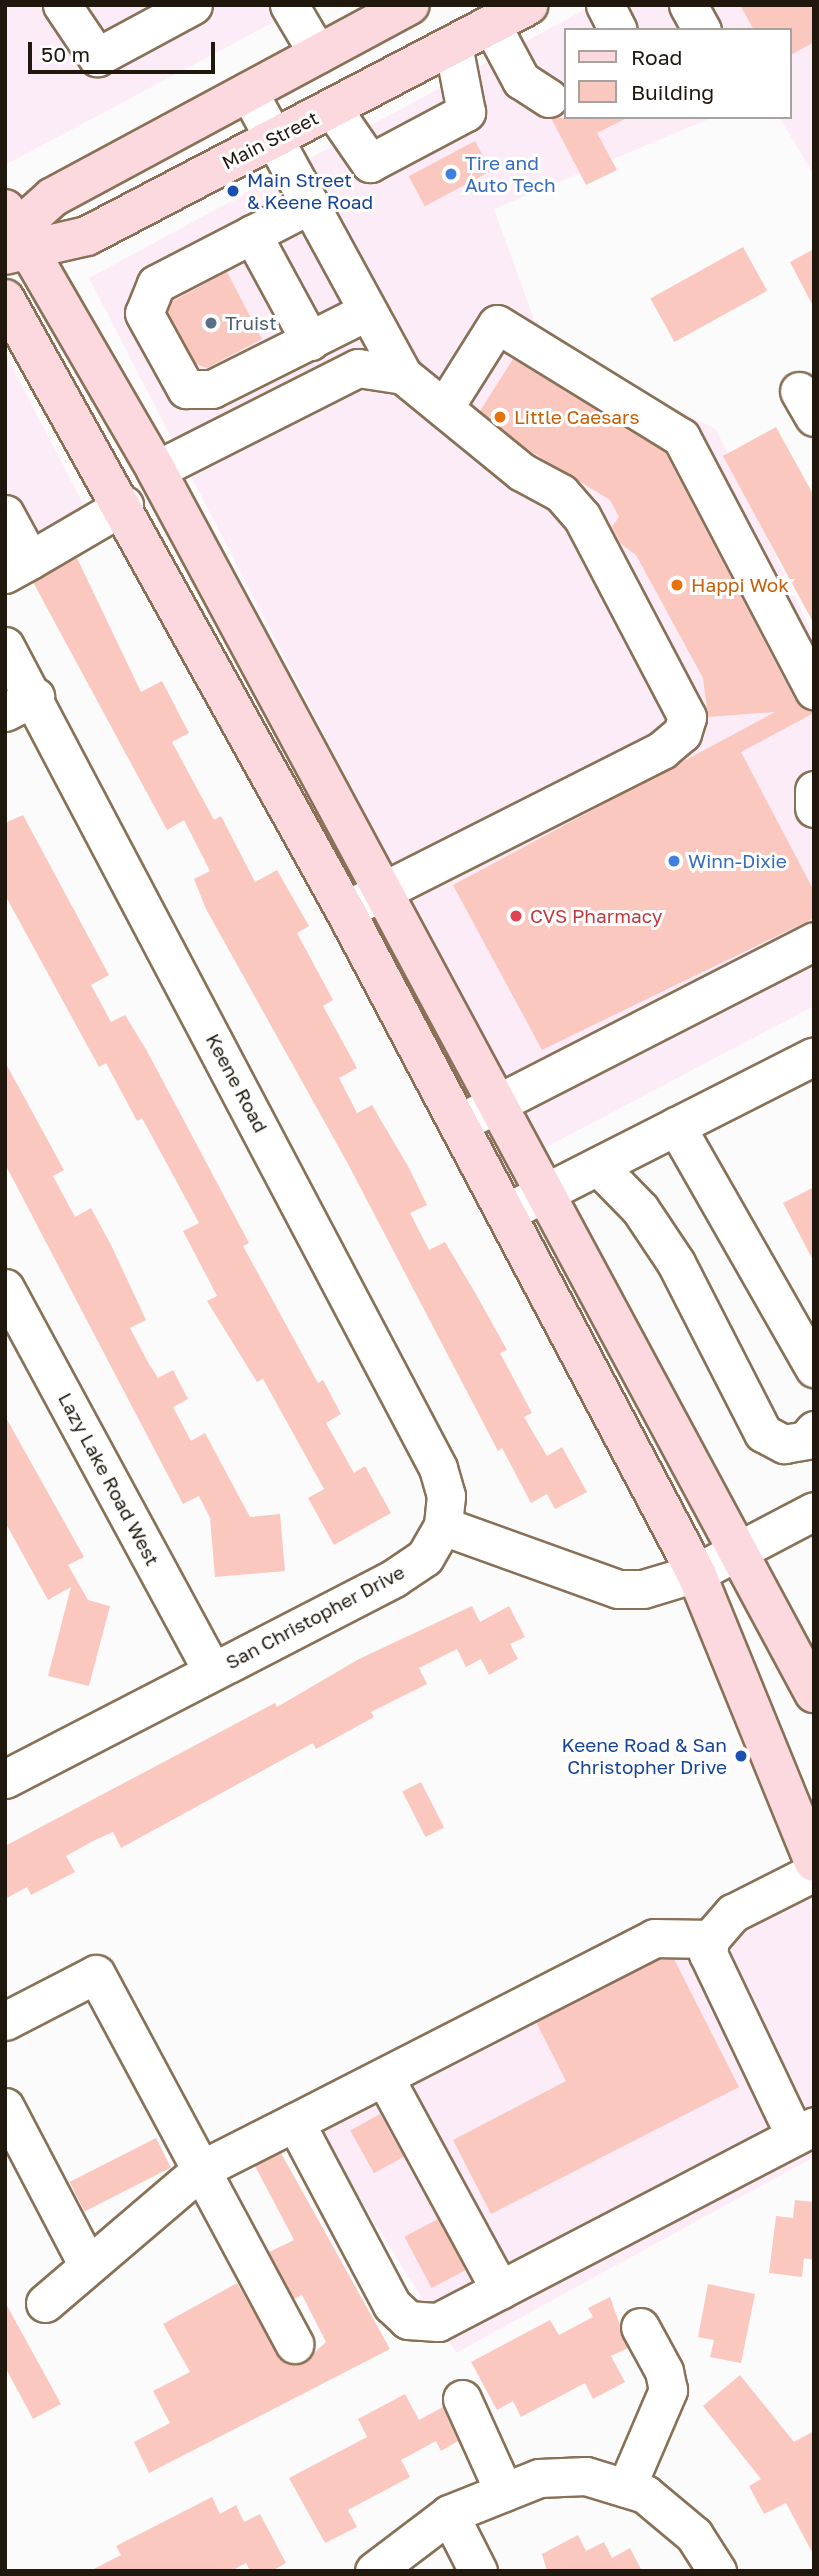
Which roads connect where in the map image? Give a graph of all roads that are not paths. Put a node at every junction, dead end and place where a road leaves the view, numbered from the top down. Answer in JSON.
{"nodes":[{"id":1,"x":62,"y":5,"type":"edge"},
{"id":2,"x":193,"y":5,"type":"edge"},
{"id":3,"x":289,"y":5,"type":"edge"},
{"id":4,"x":410,"y":5,"type":"edge"},
{"id":5,"x":528,"y":5,"type":"edge"},
{"id":6,"x":605,"y":5,"type":"edge"},
{"id":7,"x":688,"y":5,"type":"edge"},
{"id":8,"x":491,"y":24,"type":"junction"},
{"id":9,"x":617,"y":28,"type":"edge"},
{"id":10,"x":701,"y":28,"type":"edge"},
{"id":11,"x":453,"y":45,"type":"junction"},
{"id":12,"x":318,"y":54,"type":"junction"},
{"id":13,"x":248,"y":91,"type":"junction"},
{"id":14,"x":549,"y":98,"type":"dead end"},
{"id":15,"x":332,"y":108,"type":"junction"},
{"id":16,"x":273,"y":139,"type":"junction"},
{"id":17,"x":307,"y":206,"type":"junction"},
{"id":18,"x":252,"y":234,"type":"junction"},
{"id":19,"x":12,"y":236,"type":"edge"},
{"id":20,"x":5,"y":299,"type":"edge"},
{"id":21,"x":366,"y":312,"type":"junction"},
{"id":22,"x":310,"y":341,"type":"junction"},
{"id":23,"x":403,"y":375,"type":"junction"},
{"id":24,"x":444,"y":408,"type":"junction"},
{"id":25,"x":156,"y":470,"type":"junction"},
{"id":26,"x":124,"y":505,"type":"junction"},
{"id":27,"x":5,"y":514,"type":"edge"},
{"id":28,"x":18,"y":567,"type":"edge"},
{"id":29,"x":5,"y":646,"type":"edge"},
{"id":30,"x":814,"y":690,"type":"edge"},
{"id":31,"x":20,"y":704,"type":"edge"},
{"id":32,"x":814,"y":790,"type":"edge"},
{"id":33,"x":814,"y":808,"type":"edge"},
{"id":34,"x":380,"y":892,"type":"junction"},
{"id":35,"x":345,"y":910,"type":"junction"},
{"id":36,"x":814,"y":942,"type":"edge"},
{"id":37,"x":814,"y":1056,"type":"edge"},
{"id":38,"x":499,"y":1103,"type":"junction"},
{"id":39,"x":459,"y":1123,"type":"junction"},
{"id":40,"x":676,"y":1126,"type":"junction"},
{"id":41,"x":598,"y":1166,"type":"junction"},
{"id":42,"x":547,"y":1191,"type":"junction"},
{"id":43,"x":507,"y":1212,"type":"junction"},
{"id":44,"x":5,"y":1288,"type":"edge"},
{"id":45,"x":814,"y":1368,"type":"edge"},
{"id":46,"x":814,"y":1430,"type":"edge"},
{"id":47,"x":814,"y":1511,"type":"edge"},
{"id":48,"x":443,"y":1526,"type":"junction"},
{"id":49,"x":739,"y":1550,"type":"junction"},
{"id":50,"x":696,"y":1573,"type":"junction"},
{"id":51,"x":212,"y":1671,"type":"junction"},
{"id":52,"x":814,"y":1693,"type":"edge"},
{"id":53,"x":5,"y":1779,"type":"edge"},
{"id":54,"x":814,"y":1862,"type":"edge"},
{"id":55,"x":814,"y":1872,"type":"edge"},
{"id":56,"x":710,"y":1939,"type":"junction"},
{"id":57,"x":5,"y":2021,"type":"edge"},
{"id":58,"x":386,"y":2080,"type":"junction"},
{"id":59,"x":5,"y":2107,"type":"edge"},
{"id":60,"x":295,"y":2122,"type":"junction"},
{"id":61,"x":804,"y":2131,"type":"edge"},
{"id":62,"x":202,"y":2169,"type":"junction"},
{"id":63,"x":88,"y":2266,"type":"junction"},
{"id":64,"x":500,"y":2290,"type":"junction"},
{"id":65,"x":45,"y":2303,"type":"dead end"},
{"id":66,"x":640,"y":2326,"type":"dead end"},
{"id":67,"x":294,"y":2344,"type":"dead end"},
{"id":68,"x":462,"y":2399,"type":"dead end"},
{"id":69,"x":626,"y":2488,"type":"junction"},
{"id":70,"x":504,"y":2492,"type":"junction"},
{"id":71,"x":449,"y":2514,"type":"junction"},
{"id":72,"x":374,"y":2571,"type":"edge"},
{"id":73,"x":478,"y":2571,"type":"edge"},
{"id":74,"x":718,"y":2571,"type":"edge"}],
"edges":[{"from":1,"to":2,"type":"street"},
{"from":3,"to":12,"type":"street"},
{"from":4,"to":12,"type":"main road"},
{"from":5,"to":8,"type":"main road","name":"Main Street"},
{"from":6,"to":9,"type":"street"},
{"from":7,"to":10,"type":"street"},
{"from":8,"to":11,"type":"main road","name":"Main Street"},
{"from":8,"to":14,"type":"street"},
{"from":11,"to":15,"type":"main road","name":"Main Street"},
{"from":11,"to":15,"type":"street"},
{"from":12,"to":13,"type":"main road"},
{"from":13,"to":16,"type":"street"},
{"from":13,"to":19,"type":"main road"},
{"from":15,"to":16,"type":"main road","name":"Main Street"},
{"from":16,"to":17,"type":"street"},
{"from":16,"to":19,"type":"main road","name":"Main Street"},
{"from":17,"to":18,"type":"street"},
{"from":17,"to":21,"type":"street"},
{"from":18,"to":22,"type":"street"},
{"from":18,"to":22,"type":"street"},
{"from":19,"to":25,"type":"main road"},
{"from":20,"to":26,"type":"main road"},
{"from":21,"to":22,"type":"street"},
{"from":21,"to":23,"type":"street"},
{"from":23,"to":24,"type":"street"},
{"from":23,"to":25,"type":"street"},
{"from":24,"to":30,"type":"street"},
{"from":24,"to":34,"type":"street"},
{"from":25,"to":34,"type":"main road"},
{"from":26,"to":28,"type":"street"},
{"from":26,"to":35,"type":"main road"},
{"from":27,"to":28,"type":"street"},
{"from":29,"to":31,"type":"street","name":"Keene Road"},
{"from":31,"to":48,"type":"street","name":"Keene Road"},
{"from":32,"to":33,"type":"street"},
{"from":34,"to":35,"type":"street"},
{"from":34,"to":38,"type":"main road"},
{"from":35,"to":39,"type":"main road"},
{"from":36,"to":38,"type":"street"},
{"from":37,"to":40,"type":"street"},
{"from":38,"to":39,"type":"street"},
{"from":38,"to":42,"type":"main road"},
{"from":39,"to":43,"type":"main road"},
{"from":40,"to":41,"type":"street"},
{"from":40,"to":45,"type":"street"},
{"from":41,"to":42,"type":"street"},
{"from":41,"to":46,"type":"street"},
{"from":42,"to":43,"type":"street"},
{"from":42,"to":49,"type":"main road"},
{"from":43,"to":50,"type":"main road"},
{"from":44,"to":51,"type":"street","name":"Lazy Lake Road West"},
{"from":47,"to":49,"type":"street"},
{"from":48,"to":50,"type":"street"},
{"from":48,"to":51,"type":"street","name":"San Christopher Drive"},
{"from":49,"to":50,"type":"street"},
{"from":49,"to":52,"type":"main road"},
{"from":50,"to":54,"type":"main road"},
{"from":51,"to":53,"type":"street","name":"San Christopher Drive"},
{"from":55,"to":56,"type":"street"},
{"from":56,"to":58,"type":"street"},
{"from":56,"to":61,"type":"street"},
{"from":57,"to":62,"type":"street"},
{"from":58,"to":60,"type":"street"},
{"from":58,"to":64,"type":"street"},
{"from":59,"to":63,"type":"street"},
{"from":60,"to":62,"type":"street"},
{"from":60,"to":64,"type":"street"},
{"from":61,"to":64,"type":"street"},
{"from":62,"to":63,"type":"street"},
{"from":62,"to":67,"type":"street"},
{"from":63,"to":65,"type":"street"},
{"from":66,"to":69,"type":"street"},
{"from":68,"to":70,"type":"street"},
{"from":69,"to":70,"type":"street"},
{"from":69,"to":74,"type":"street"},
{"from":70,"to":71,"type":"street"},
{"from":71,"to":72,"type":"street"},
{"from":71,"to":73,"type":"street"}]}
